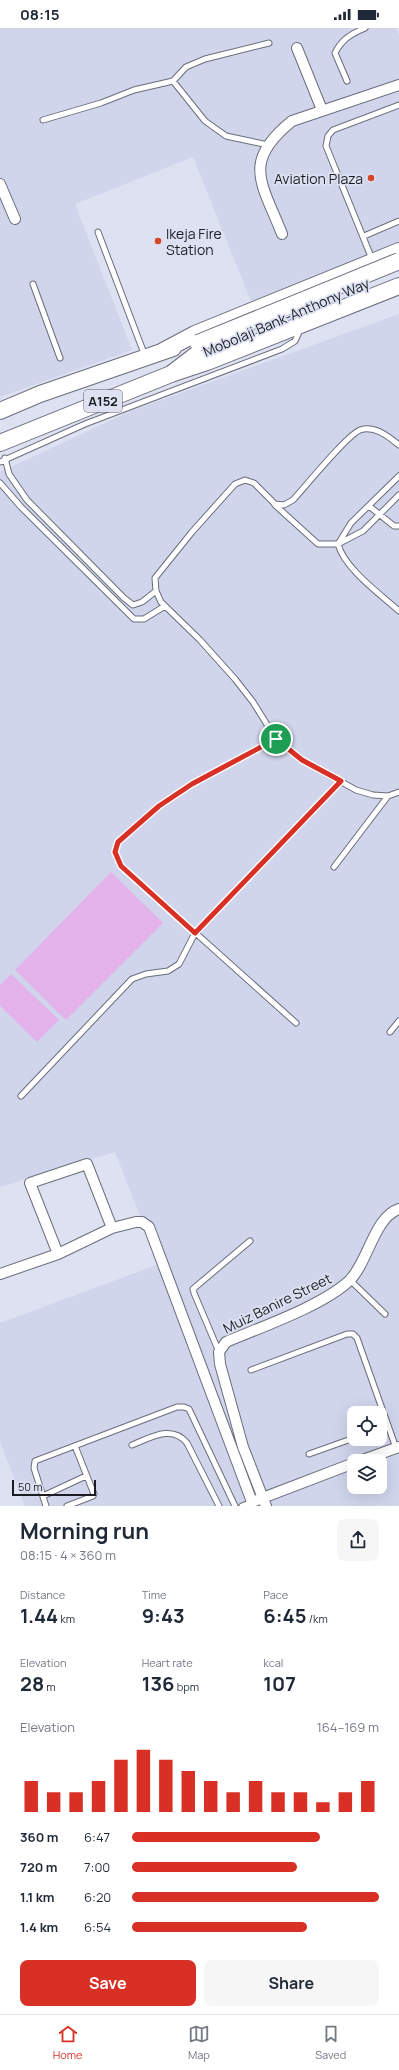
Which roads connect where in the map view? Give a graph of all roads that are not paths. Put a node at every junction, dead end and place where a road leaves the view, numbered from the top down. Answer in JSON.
{"nodes":[{"id":1,"x":365,"y":28,"type":"edge"},
{"id":2,"x":269,"y":43,"type":"dead end"},
{"id":3,"x":297,"y":48,"type":"dead end"},
{"id":4,"x":172,"y":81,"type":"junction"},
{"id":5,"x":347,"y":81,"type":"dead end"},
{"id":6,"x":399,"y":85,"type":"edge"},
{"id":7,"x":399,"y":105,"type":"edge"},
{"id":8,"x":322,"y":110,"type":"junction"},
{"id":9,"x":43,"y":120,"type":"dead end"},
{"id":10,"x":268,"y":145,"type":"junction"},
{"id":11,"x":0,"y":184,"type":"edge"},
{"id":12,"x":16,"y":220,"type":"dead end"},
{"id":13,"x":399,"y":221,"type":"edge"},
{"id":14,"x":98,"y":232,"type":"dead end"},
{"id":15,"x":282,"y":234,"type":"dead end"},
{"id":16,"x":364,"y":236,"type":"junction"},
{"id":17,"x":399,"y":251,"type":"edge"},
{"id":18,"x":399,"y":261,"type":"edge"},
{"id":19,"x":375,"y":262,"type":"junction"},
{"id":20,"x":399,"y":271,"type":"edge"},
{"id":21,"x":33,"y":284,"type":"dead end"},
{"id":22,"x":394,"y":288,"type":"edge"},
{"id":23,"x":301,"y":326,"type":"junction"},
{"id":24,"x":200,"y":347,"type":"junction"},
{"id":25,"x":163,"y":350,"type":"junction"},
{"id":26,"x":146,"y":357,"type":"junction"},
{"id":27,"x":60,"y":358,"type":"dead end"},
{"id":28,"x":171,"y":374,"type":"junction"},
{"id":29,"x":0,"y":411,"type":"edge"},
{"id":30,"x":0,"y":443,"type":"edge"},
{"id":31,"x":399,"y":445,"type":"edge"},
{"id":32,"x":2,"y":460,"type":"edge"},
{"id":33,"x":399,"y":476,"type":"edge"},
{"id":34,"x":0,"y":483,"type":"edge"},
{"id":35,"x":399,"y":495,"type":"edge"},
{"id":36,"x":275,"y":504,"type":"junction"},
{"id":37,"x":369,"y":506,"type":"junction"},
{"id":38,"x":380,"y":515,"type":"junction"},
{"id":39,"x":399,"y":526,"type":"edge"},
{"id":40,"x":338,"y":544,"type":"junction"},
{"id":41,"x":156,"y":591,"type":"junction"},
{"id":42,"x":165,"y":606,"type":"junction"},
{"id":43,"x":399,"y":611,"type":"edge"},
{"id":44,"x":276,"y":739,"type":"junction"},
{"id":45,"x":341,"y":781,"type":"junction"},
{"id":46,"x":399,"y":792,"type":"edge"},
{"id":47,"x":388,"y":796,"type":"junction"},
{"id":48,"x":334,"y":867,"type":"dead end"},
{"id":49,"x":195,"y":933,"type":"junction"},
{"id":50,"x":399,"y":1021,"type":"edge"},
{"id":51,"x":296,"y":1023,"type":"dead end"},
{"id":52,"x":390,"y":1032,"type":"dead end"},
{"id":53,"x":21,"y":1096,"type":"dead end"},
{"id":54,"x":399,"y":1209,"type":"edge"},
{"id":55,"x":112,"y":1228,"type":"junction"},
{"id":56,"x":250,"y":1241,"type":"dead end"},
{"id":57,"x":58,"y":1254,"type":"junction"},
{"id":58,"x":0,"y":1274,"type":"edge"},
{"id":59,"x":350,"y":1280,"type":"junction"},
{"id":60,"x":385,"y":1314,"type":"dead end"},
{"id":61,"x":219,"y":1352,"type":"junction"},
{"id":62,"x":251,"y":1370,"type":"dead end"},
{"id":63,"x":388,"y":1425,"type":"joint"},
{"id":64,"x":347,"y":1440,"type":"edge"},
{"id":65,"x":132,"y":1445,"type":"dead end"},
{"id":66,"x":75,"y":1446,"type":"junction"},
{"id":67,"x":398,"y":1448,"type":"edge"},
{"id":68,"x":309,"y":1454,"type":"dead end"},
{"id":69,"x":380,"y":1454,"type":"edge"},
{"id":70,"x":347,"y":1466,"type":"edge"},
{"id":71,"x":86,"y":1476,"type":"junction"},
{"id":72,"x":42,"y":1496,"type":"junction"},
{"id":73,"x":252,"y":1502,"type":"junction"},
{"id":74,"x":265,"y":1502,"type":"edge"},
{"id":75,"x":46,"y":1506,"type":"edge"},
{"id":76,"x":67,"y":1506,"type":"edge"},
{"id":77,"x":219,"y":1506,"type":"edge"},
{"id":78,"x":234,"y":1506,"type":"edge"},
{"id":79,"x":242,"y":1506,"type":"edge"}],
"edges":[{"from":1,"to":5,"type":"lane"},
{"from":2,"to":4,"type":"lane"},
{"from":3,"to":8,"type":"street"},
{"from":4,"to":9,"type":"lane"},
{"from":4,"to":10,"type":"lane"},
{"from":6,"to":8,"type":"street"},
{"from":7,"to":16,"type":"lane"},
{"from":8,"to":10,"type":"street"},
{"from":10,"to":15,"type":"street"},
{"from":11,"to":12,"type":"street"},
{"from":13,"to":16,"type":"lane"},
{"from":14,"to":26,"type":"lane"},
{"from":16,"to":19,"type":"lane"},
{"from":17,"to":19,"type":"main road"},
{"from":18,"to":24,"type":"main road","name":"Mobolaji Bank-Anthony Way","number":"A152","bridge":true},
{"from":19,"to":22,"type":"main road"},
{"from":19,"to":25,"type":"main road"},
{"from":20,"to":24,"type":"main road","name":"Mobolaji Bank-Anthony Way","number":"A152"},
{"from":21,"to":27,"type":"lane"},
{"from":22,"to":23,"type":"main road"},
{"from":23,"to":28,"type":"main road"},
{"from":23,"to":32,"type":"lane"},
{"from":24,"to":25,"type":"main road","name":"Mobolaji Bank-Anthony Way","number":"A152"},
{"from":24,"to":28,"type":"main road","name":"Mobolaji Bank-Anthony Way","number":"A152"},
{"from":25,"to":26,"type":"main road","name":"Mobolaji Bank-Anthony Way","number":"A152"},
{"from":26,"to":29,"type":"main road","name":"Mobolaji Bank-Anthony Way","number":"A152"},
{"from":28,"to":30,"type":"main road","name":"Mobolaji Bank-Anthony Way","number":"A152"},
{"from":31,"to":36,"type":"lane"},
{"from":32,"to":41,"type":"lane"},
{"from":33,"to":37,"type":"lane"},
{"from":34,"to":42,"type":"lane"},
{"from":35,"to":38,"type":"lane"},
{"from":36,"to":40,"type":"lane"},
{"from":36,"to":41,"type":"lane"},
{"from":37,"to":38,"type":"lane"},
{"from":37,"to":40,"type":"lane"},
{"from":38,"to":39,"type":"lane"},
{"from":38,"to":40,"type":"lane"},
{"from":40,"to":43,"type":"lane"},
{"from":41,"to":42,"type":"lane"},
{"from":42,"to":44,"type":"lane"},
{"from":44,"to":45,"type":"lane"},
{"from":44,"to":49,"type":"lane"},
{"from":45,"to":47,"type":"lane"},
{"from":45,"to":49,"type":"lane"},
{"from":46,"to":47,"type":"lane"},
{"from":47,"to":48,"type":"lane"},
{"from":49,"to":51,"type":"lane"},
{"from":49,"to":53,"type":"lane"},
{"from":50,"to":52,"type":"lane"},
{"from":54,"to":59,"type":"street","name":"Muiz Banire Street"},
{"from":55,"to":57,"type":"street"},
{"from":55,"to":57,"type":"street"},
{"from":55,"to":73,"type":"street"},
{"from":56,"to":61,"type":"lane"},
{"from":57,"to":58,"type":"street"},
{"from":59,"to":60,"type":"lane"},
{"from":59,"to":61,"type":"street","name":"Muiz Banire Street"},
{"from":61,"to":74,"type":"street","name":"Muiz Banire Street"},
{"from":62,"to":63,"type":"lane"},
{"from":63,"to":67,"type":"lane"},
{"from":64,"to":68,"type":"lane"},
{"from":65,"to":77,"type":"lane"},
{"from":66,"to":71,"type":"lane"},
{"from":66,"to":72,"type":"lane"},
{"from":66,"to":78,"type":"lane"},
{"from":67,"to":69,"type":"street"},
{"from":70,"to":74,"type":"street"},
{"from":71,"to":72,"type":"lane"},
{"from":71,"to":76,"type":"lane"},
{"from":72,"to":75,"type":"lane"},
{"from":73,"to":74,"type":"street"},
{"from":73,"to":79,"type":"lane"}]}
